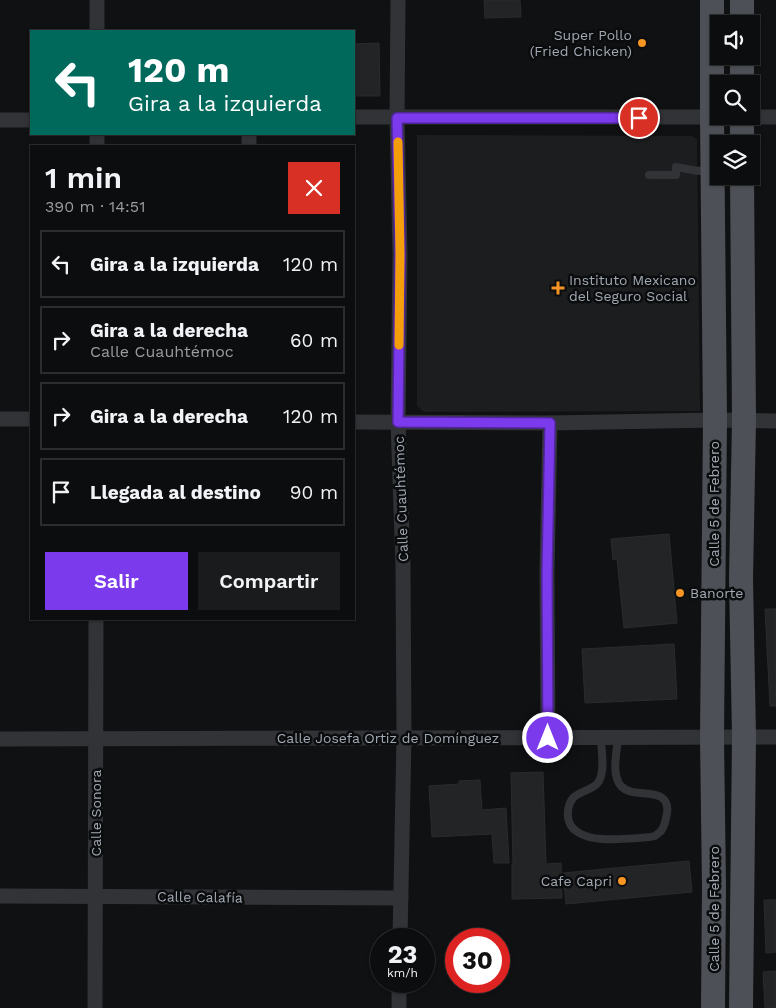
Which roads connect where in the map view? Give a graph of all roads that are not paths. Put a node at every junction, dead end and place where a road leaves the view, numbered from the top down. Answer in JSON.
{"nodes":[{"id":1,"x":97,"y":0,"type":"edge"},
{"id":2,"x":398,"y":0,"type":"edge"},
{"id":3,"x":712,"y":0,"type":"edge"},
{"id":4,"x":742,"y":0,"type":"edge"},
{"id":5,"x":742,"y":15,"type":"edge"},
{"id":6,"x":97,"y":30,"type":"edge"},
{"id":7,"x":712,"y":75,"type":"edge"},
{"id":8,"x":760,"y":116,"type":"edge"},
{"id":9,"x":776,"y":116,"type":"edge"},
{"id":10,"x":355,"y":117,"type":"edge"},
{"id":11,"x":710,"y":117,"type":"edge"},
{"id":12,"x":397,"y":118,"type":"junction"},
{"id":13,"x":0,"y":120,"type":"edge"},
{"id":14,"x":30,"y":120,"type":"edge"},
{"id":15,"x":710,"y":168,"type":"edge"},
{"id":16,"x":649,"y":175,"type":"dead end"},
{"id":17,"x":712,"y":185,"type":"edge"},
{"id":18,"x":742,"y":185,"type":"edge"},
{"id":19,"x":0,"y":419,"type":"edge"},
{"id":20,"x":30,"y":419,"type":"edge"},
{"id":21,"x":714,"y":420,"type":"junction"},
{"id":22,"x":744,"y":420,"type":"junction"},
{"id":23,"x":776,"y":421,"type":"edge"},
{"id":24,"x":355,"y":422,"type":"edge"},
{"id":25,"x":398,"y":422,"type":"junction"},
{"id":26,"x":550,"y":423,"type":"junction"},
{"id":27,"x":96,"y":620,"type":"edge"},
{"id":28,"x":744,"y":736,"type":"junction"},
{"id":29,"x":776,"y":736,"type":"edge"},
{"id":30,"x":404,"y":737,"type":"junction"},
{"id":31,"x":601,"y":737,"type":"junction"},
{"id":32,"x":712,"y":737,"type":"junction"},
{"id":33,"x":96,"y":738,"type":"junction"},
{"id":34,"x":548,"y":738,"type":"junction"},
{"id":35,"x":618,"y":738,"type":"junction"},
{"id":36,"x":0,"y":739,"type":"edge"},
{"id":37,"x":0,"y":896,"type":"edge"},
{"id":38,"x":95,"y":896,"type":"junction"},
{"id":39,"x":401,"y":898,"type":"junction"},
{"id":40,"x":400,"y":928,"type":"edge"},
{"id":41,"x":399,"y":993,"type":"edge"},
{"id":42,"x":95,"y":1008,"type":"edge"},
{"id":43,"x":399,"y":1008,"type":"edge"},
{"id":44,"x":713,"y":1008,"type":"edge"},
{"id":45,"x":741,"y":1008,"type":"edge"}],
"edges":[{"from":1,"to":6,"type":"street"},
{"from":2,"to":12,"type":"street","name":"Calle Cuauhtémoc"},
{"from":3,"to":7,"type":"main road","name":"Calle 5 de Febrero"},
{"from":4,"to":5,"type":"main road"},
{"from":8,"to":9,"type":"street"},
{"from":10,"to":12,"type":"street"},
{"from":11,"to":12,"type":"street"},
{"from":12,"to":25,"type":"street","name":"Calle Cuauhtémoc"},
{"from":13,"to":14,"type":"street"},
{"from":15,"to":16,"type":"lane"},
{"from":17,"to":21,"type":"main road","name":"Calle 5 de Febrero"},
{"from":18,"to":22,"type":"main road","name":"Calle 5 de Febrero"},
{"from":19,"to":20,"type":"street"},
{"from":21,"to":22,"type":"street"},
{"from":21,"to":26,"type":"street"},
{"from":21,"to":32,"type":"main road","name":"Calle 5 de Febrero"},
{"from":22,"to":23,"type":"street"},
{"from":22,"to":28,"type":"main road","name":"Calle 5 de Febrero"},
{"from":24,"to":25,"type":"street"},
{"from":25,"to":26,"type":"street"},
{"from":25,"to":30,"type":"street","name":"Calle Cuauhtémoc"},
{"from":26,"to":34,"type":"street"},
{"from":27,"to":33,"type":"street","name":"Calle Sonora"},
{"from":28,"to":29,"type":"street","name":"Calle Josefa Ortiz de Domínguez"},
{"from":28,"to":32,"type":"street","name":"Calle Josefa Ortiz de Domínguez"},
{"from":28,"to":45,"type":"main road","name":"Calle 5 de Febrero"},
{"from":30,"to":33,"type":"street","name":"Calle Josefa Ortiz de Domínguez"},
{"from":30,"to":34,"type":"street","name":"Calle Josefa Ortiz de Domínguez"},
{"from":30,"to":39,"type":"street","name":"Calle Cuauhtémoc"},
{"from":31,"to":34,"type":"street","name":"Calle Josefa Ortiz de Domínguez"},
{"from":31,"to":35,"type":"street","name":"Calle Josefa Ortiz de Domínguez"},
{"from":31,"to":35,"type":"lane"},
{"from":32,"to":35,"type":"street","name":"Calle Josefa Ortiz de Domínguez"},
{"from":32,"to":44,"type":"main road","name":"Calle 5 de Febrero"},
{"from":33,"to":36,"type":"street","name":"Calle Josefa Ortiz de Domínguez"},
{"from":33,"to":38,"type":"street","name":"Calle Sonora"},
{"from":37,"to":38,"type":"street","name":"Calle Calafía"},
{"from":38,"to":39,"type":"street","name":"Calle Calafía"},
{"from":38,"to":42,"type":"street","name":"Calle Sonora"},
{"from":39,"to":40,"type":"street","name":"Calle Cuauhtémoc"},
{"from":41,"to":43,"type":"street"}]}
